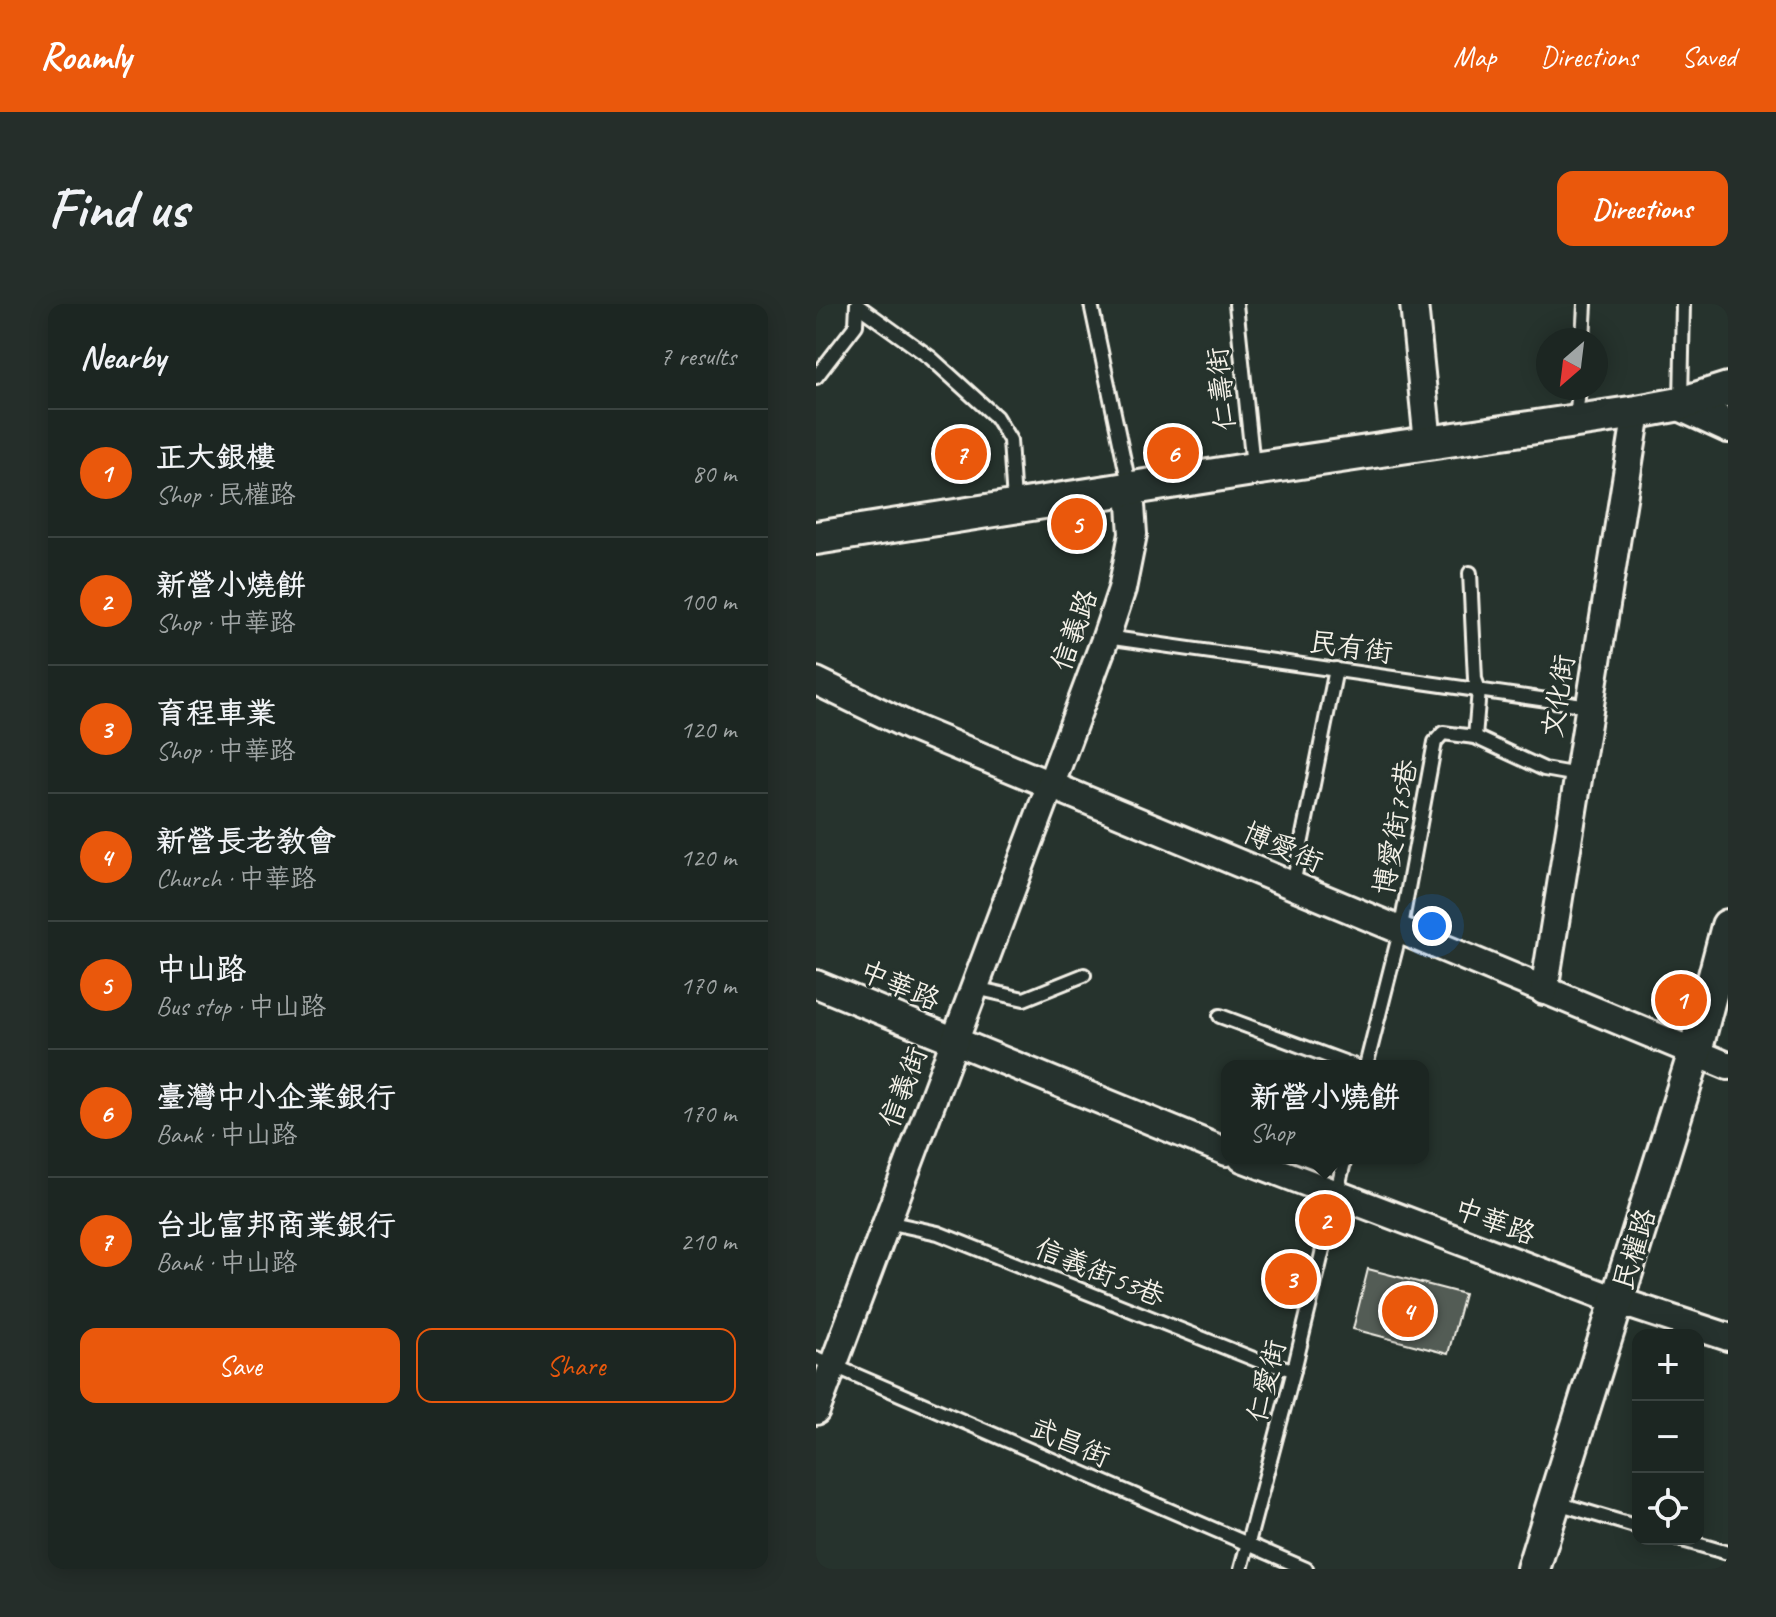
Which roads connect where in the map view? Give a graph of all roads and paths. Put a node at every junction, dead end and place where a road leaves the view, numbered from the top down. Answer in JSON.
{"nodes":[{"id":1,"x":1091,"y":304,"type":"edge"},
{"id":2,"x":1236,"y":304,"type":"edge"},
{"id":3,"x":1414,"y":304,"type":"edge"},
{"id":4,"x":1585,"y":304,"type":"edge"},
{"id":5,"x":1683,"y":304,"type":"edge"},
{"id":6,"x":857,"y":305,"type":"edge"},
{"id":7,"x":1584,"y":328,"type":"edge"},
{"id":8,"x":816,"y":377,"type":"edge"},
{"id":9,"x":1728,"y":389,"type":"edge"},
{"id":10,"x":1578,"y":400,"type":"edge"},
{"id":11,"x":1680,"y":404,"type":"junction"},
{"id":12,"x":1637,"y":412,"type":"junction"},
{"id":13,"x":1576,"y":420,"type":"junction"},
{"id":14,"x":1728,"y":426,"type":"edge"},
{"id":15,"x":1428,"y":443,"type":"junction"},
{"id":16,"x":1253,"y":469,"type":"junction"},
{"id":17,"x":1130,"y":490,"type":"junction"},
{"id":18,"x":1015,"y":508,"type":"junction"},
{"id":19,"x":816,"y":538,"type":"edge"},
{"id":20,"x":1470,"y":573,"type":"dead end"},
{"id":21,"x":1106,"y":637,"type":"junction"},
{"id":22,"x":1336,"y":669,"type":"junction"},
{"id":23,"x":816,"y":681,"type":"edge"},
{"id":24,"x":1479,"y":690,"type":"junction"},
{"id":25,"x":1589,"y":706,"type":"junction"},
{"id":26,"x":1475,"y":737,"type":"junction"},
{"id":27,"x":1578,"y":775,"type":"junction"},
{"id":28,"x":1051,"y":785,"type":"junction"},
{"id":29,"x":1293,"y":886,"type":"junction"},
{"id":30,"x":1728,"y":926,"type":"edge"},
{"id":31,"x":1400,"y":932,"type":"junction"},
{"id":32,"x":1084,"y":975,"type":"dead end"},
{"id":33,"x":816,"y":984,"type":"edge"},
{"id":34,"x":975,"y":988,"type":"junction"},
{"id":35,"x":1544,"y":991,"type":"junction"},
{"id":36,"x":1220,"y":1016,"type":"dead end"},
{"id":37,"x":954,"y":1042,"type":"junction"},
{"id":38,"x":1695,"y":1052,"type":"junction"},
{"id":39,"x":1339,"y":1060,"type":"edge"},
{"id":40,"x":1368,"y":1060,"type":"edge"},
{"id":41,"x":1728,"y":1066,"type":"edge"},
{"id":42,"x":1221,"y":1150,"type":"edge"},
{"id":43,"x":1257,"y":1164,"type":"edge"},
{"id":44,"x":1344,"y":1164,"type":"edge"},
{"id":45,"x":1336,"y":1196,"type":"junction"},
{"id":46,"x":887,"y":1222,"type":"junction"},
{"id":47,"x":1618,"y":1301,"type":"junction"},
{"id":48,"x":1728,"y":1337,"type":"edge"},
{"id":49,"x":824,"y":1361,"type":"edge"},
{"id":50,"x":1294,"y":1370,"type":"junction"},
{"id":51,"x":816,"y":1411,"type":"edge"},
{"id":52,"x":1554,"y":1502,"type":"junction"},
{"id":53,"x":1632,"y":1525,"type":"edge"},
{"id":54,"x":1247,"y":1544,"type":"junction"},
{"id":55,"x":1700,"y":1545,"type":"edge"},
{"id":56,"x":1728,"y":1553,"type":"edge"},
{"id":57,"x":1241,"y":1569,"type":"edge"},
{"id":58,"x":1306,"y":1569,"type":"edge"},
{"id":59,"x":1533,"y":1569,"type":"edge"}],
"edges":[{"from":1,"to":17,"type":"lane"},
{"from":2,"to":16,"type":"lane","name":"仁壽街"},
{"from":3,"to":15,"type":"street"},
{"from":4,"to":7,"type":"lane"},
{"from":5,"to":11,"type":"lane"},
{"from":6,"to":8,"type":"lane"},
{"from":6,"to":18,"type":"lane"},
{"from":9,"to":11,"type":"street"},
{"from":10,"to":13,"type":"lane"},
{"from":11,"to":12,"type":"street"},
{"from":11,"to":14,"type":"street"},
{"from":12,"to":13,"type":"street"},
{"from":12,"to":25,"type":"street","name":"文化街"},
{"from":13,"to":15,"type":"street"},
{"from":15,"to":16,"type":"street"},
{"from":16,"to":17,"type":"street"},
{"from":17,"to":18,"type":"street"},
{"from":17,"to":21,"type":"street","name":"信義路"},
{"from":18,"to":19,"type":"street"},
{"from":20,"to":24,"type":"lane"},
{"from":21,"to":22,"type":"lane","name":"民有街"},
{"from":21,"to":28,"type":"street","name":"信義路"},
{"from":22,"to":24,"type":"lane","name":"民有街"},
{"from":22,"to":29,"type":"lane"},
{"from":23,"to":28,"type":"street","name":"博愛街"},
{"from":24,"to":25,"type":"lane","name":"民有街"},
{"from":24,"to":26,"type":"lane"},
{"from":25,"to":27,"type":"street","name":"文化街"},
{"from":26,"to":27,"type":"lane","name":"博愛街75巷"},
{"from":26,"to":31,"type":"lane","name":"博愛街75巷"},
{"from":27,"to":35,"type":"street","name":"文化街"},
{"from":28,"to":29,"type":"street","name":"博愛街"},
{"from":28,"to":34,"type":"street","name":"信義街"},
{"from":29,"to":31,"type":"street","name":"博愛街"},
{"from":30,"to":38,"type":"street","name":"民權路"},
{"from":31,"to":35,"type":"street","name":"博愛街"},
{"from":31,"to":40,"type":"lane"},
{"from":32,"to":34,"type":"lane"},
{"from":33,"to":37,"type":"street","name":"中華路"},
{"from":34,"to":37,"type":"street","name":"信義街"},
{"from":35,"to":38,"type":"street","name":"博愛街"},
{"from":36,"to":39,"type":"lane"},
{"from":37,"to":42,"type":"street","name":"中華路"},
{"from":37,"to":46,"type":"street","name":"信義街"},
{"from":38,"to":41,"type":"street","name":"博愛街"},
{"from":38,"to":47,"type":"street","name":"民權路"},
{"from":43,"to":45,"type":"street","name":"中華路"},
{"from":44,"to":45,"type":"lane","name":"仁愛街"},
{"from":45,"to":47,"type":"street","name":"中華路"},
{"from":45,"to":50,"type":"lane","name":"仁愛街"},
{"from":46,"to":49,"type":"street","name":"信義街"},
{"from":46,"to":50,"type":"lane","name":"信義街53巷"},
{"from":47,"to":48,"type":"street","name":"中華路"},
{"from":47,"to":52,"type":"street","name":"民權路"},
{"from":49,"to":51,"type":"street","name":"信義街"},
{"from":49,"to":54,"type":"lane","name":"武昌街"},
{"from":50,"to":54,"type":"lane","name":"仁愛街"},
{"from":52,"to":53,"type":"lane"},
{"from":52,"to":59,"type":"street","name":"民權路"},
{"from":54,"to":57,"type":"lane","name":"仁愛街"},
{"from":54,"to":58,"type":"lane","name":"武昌街"},
{"from":55,"to":56,"type":"lane"}]}
